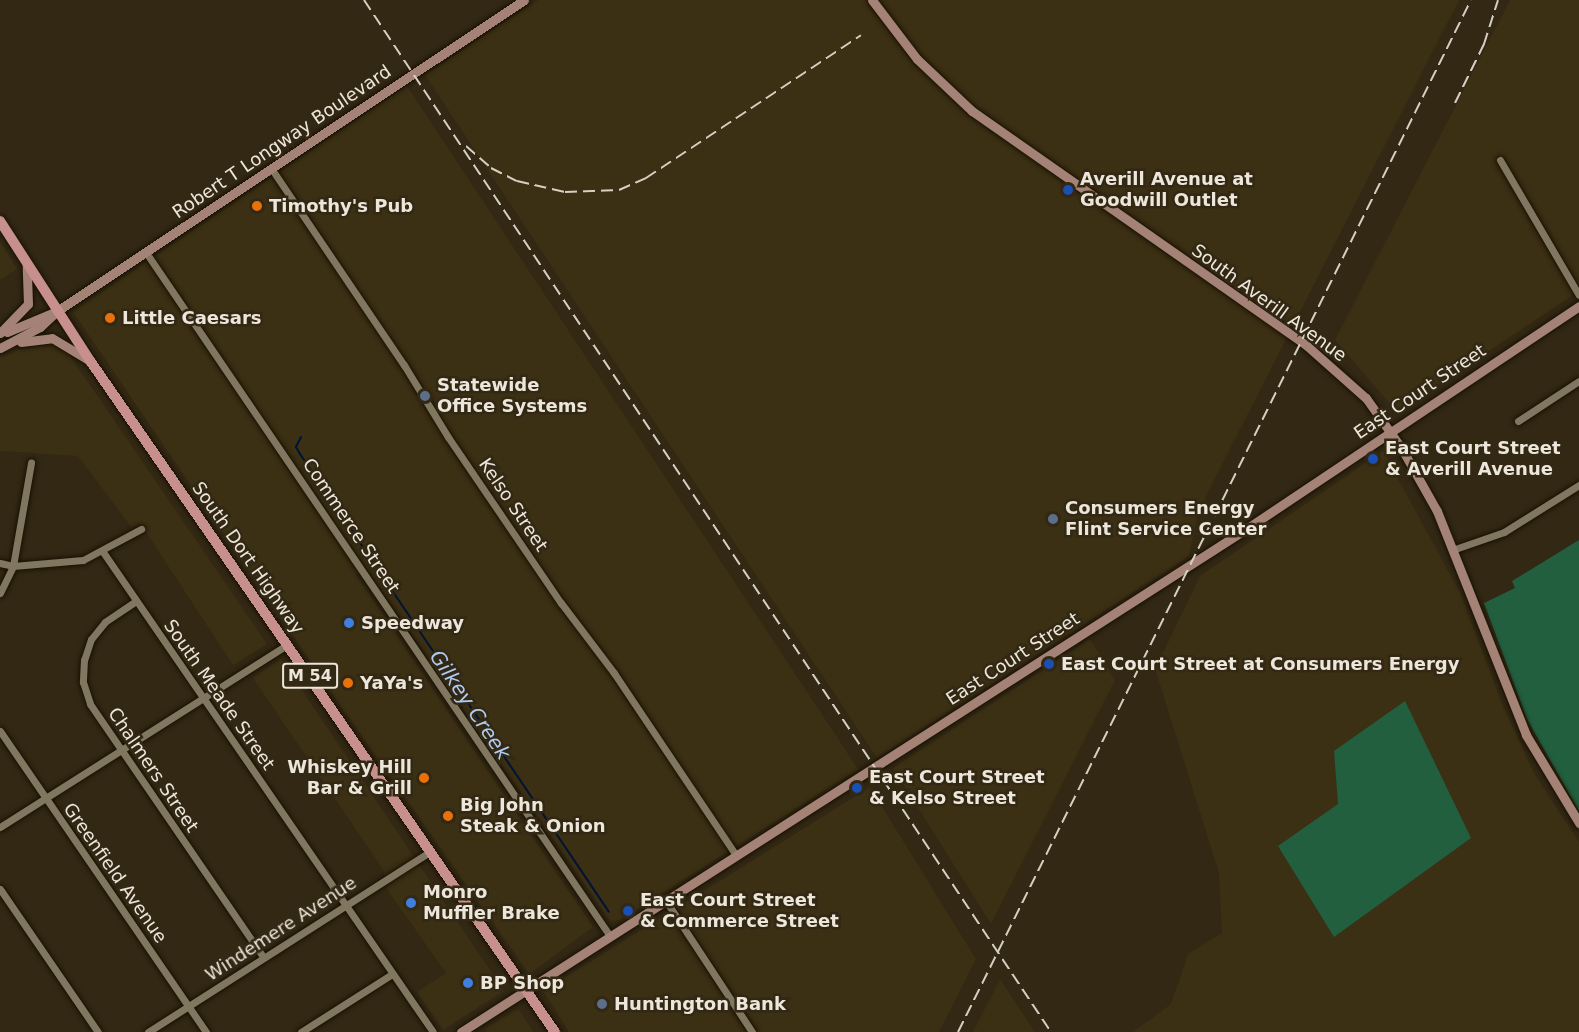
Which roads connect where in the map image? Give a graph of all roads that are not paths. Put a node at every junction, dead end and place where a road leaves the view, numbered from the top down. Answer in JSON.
{"nodes":[{"id":1,"x":524,"y":0,"type":"edge"},
{"id":2,"x":872,"y":0,"type":"edge"},
{"id":3,"x":1500,"y":160,"type":"dead end"},
{"id":4,"x":271,"y":168,"type":"junction"},
{"id":5,"x":0,"y":221,"type":"edge"},
{"id":6,"x":147,"y":254,"type":"junction"},
{"id":7,"x":25,"y":261,"type":"junction"},
{"id":8,"x":1579,"y":295,"type":"edge"},
{"id":9,"x":1579,"y":306,"type":"edge"},
{"id":10,"x":57,"y":311,"type":"junction"},
{"id":11,"x":0,"y":334,"type":"edge"},
{"id":12,"x":12,"y":343,"type":"junction"},
{"id":13,"x":0,"y":348,"type":"edge"},
{"id":14,"x":92,"y":362,"type":"junction"},
{"id":15,"x":1579,"y":381,"type":"edge"},
{"id":16,"x":1518,"y":421,"type":"dead end"},
{"id":17,"x":1390,"y":432,"type":"junction"},
{"id":18,"x":30,"y":463,"type":"dead end"},
{"id":19,"x":1579,"y":485,"type":"edge"},
{"id":20,"x":141,"y":529,"type":"dead end"},
{"id":21,"x":1455,"y":549,"type":"junction"},
{"id":22,"x":103,"y":552,"type":"junction"},
{"id":23,"x":0,"y":563,"type":"edge"},
{"id":24,"x":13,"y":566,"type":"junction"},
{"id":25,"x":0,"y":593,"type":"edge"},
{"id":26,"x":136,"y":601,"type":"junction"},
{"id":27,"x":288,"y":644,"type":"junction"},
{"id":28,"x":203,"y":698,"type":"junction"},
{"id":29,"x":0,"y":731,"type":"edge"},
{"id":30,"x":120,"y":750,"type":"junction"},
{"id":31,"x":46,"y":798,"type":"junction"},
{"id":32,"x":1579,"y":823,"type":"edge"},
{"id":33,"x":0,"y":827,"type":"edge"},
{"id":34,"x":430,"y":852,"type":"junction"},
{"id":35,"x":736,"y":855,"type":"junction"},
{"id":36,"x":0,"y":889,"type":"edge"},
{"id":37,"x":666,"y":901,"type":"junction"},
{"id":38,"x":346,"y":905,"type":"junction"},
{"id":39,"x":610,"y":936,"type":"junction"},
{"id":40,"x":263,"y":957,"type":"junction"},
{"id":41,"x":393,"y":974,"type":"junction"},
{"id":42,"x":527,"y":991,"type":"junction"},
{"id":43,"x":189,"y":1006,"type":"junction"},
{"id":44,"x":98,"y":1032,"type":"edge"},
{"id":45,"x":148,"y":1032,"type":"edge"},
{"id":46,"x":206,"y":1032,"type":"edge"},
{"id":47,"x":301,"y":1032,"type":"edge"},
{"id":48,"x":433,"y":1032,"type":"edge"},
{"id":49,"x":461,"y":1032,"type":"edge"},
{"id":50,"x":555,"y":1032,"type":"edge"},
{"id":51,"x":752,"y":1032,"type":"edge"}],
"edges":[{"from":1,"to":4,"type":"street","name":"Robert T Longway Boulevard"},
{"from":2,"to":17,"type":"street","name":"South Averill Avenue"},
{"from":3,"to":8,"type":"street"},
{"from":4,"to":6,"type":"street","name":"Robert T Longway Boulevard"},
{"from":4,"to":35,"type":"street","name":"Kelso Street"},
{"from":5,"to":7,"type":"main road","number":"M 54"},
{"from":6,"to":10,"type":"street","name":"Robert T Longway Boulevard"},
{"from":6,"to":39,"type":"street","name":"Commerce Street"},
{"from":7,"to":10,"type":"main road","number":"M 54"},
{"from":7,"to":11,"type":"street"},
{"from":9,"to":17,"type":"street","name":"East Court Street"},
{"from":10,"to":11,"type":"street","name":"Robert T Longway Boulevard"},
{"from":10,"to":12,"type":"street","name":"Robert T Longway Boulevard"},
{"from":10,"to":14,"type":"main road","name":"South Dort Highway","number":"M 54"},
{"from":12,"to":13,"type":"street","name":"Robert T Longway Boulevard"},
{"from":12,"to":14,"type":"street"},
{"from":14,"to":27,"type":"main road","name":"South Dort Highway","number":"M 54"},
{"from":15,"to":16,"type":"street"},
{"from":17,"to":21,"type":"street","name":"South Averill Avenue"},
{"from":17,"to":35,"type":"street","name":"East Court Street"},
{"from":18,"to":24,"type":"street"},
{"from":19,"to":21,"type":"street"},
{"from":20,"to":22,"type":"street"},
{"from":21,"to":32,"type":"street","name":"South Averill Avenue"},
{"from":22,"to":24,"type":"street"},
{"from":22,"to":26,"type":"street","name":"South Meade Street"},
{"from":23,"to":24,"type":"street"},
{"from":24,"to":25,"type":"street"},
{"from":26,"to":28,"type":"street","name":"South Meade Street"},
{"from":26,"to":30,"type":"street","name":"Chalmers Street"},
{"from":27,"to":28,"type":"street"},
{"from":27,"to":34,"type":"main road","name":"South Dort Highway","number":"M 54"},
{"from":28,"to":30,"type":"street"},
{"from":28,"to":38,"type":"street","name":"South Meade Street"},
{"from":29,"to":31,"type":"street","name":"Greenfield Avenue"},
{"from":30,"to":31,"type":"street"},
{"from":30,"to":40,"type":"street","name":"Chalmers Street"},
{"from":31,"to":33,"type":"street"},
{"from":31,"to":43,"type":"street","name":"Greenfield Avenue"},
{"from":34,"to":38,"type":"street","name":"Windemere Avenue"},
{"from":34,"to":42,"type":"main road","name":"South Dort Highway","number":"M 54"},
{"from":35,"to":37,"type":"street","name":"East Court Street"},
{"from":36,"to":44,"type":"street"},
{"from":37,"to":39,"type":"street","name":"East Court Street"},
{"from":37,"to":51,"type":"street"},
{"from":38,"to":40,"type":"street","name":"Windemere Avenue"},
{"from":38,"to":41,"type":"street","name":"South Meade Street"},
{"from":39,"to":42,"type":"street","name":"East Court Street"},
{"from":40,"to":43,"type":"street","name":"Windemere Avenue"},
{"from":41,"to":47,"type":"street"},
{"from":41,"to":48,"type":"street","name":"South Meade Street"},
{"from":42,"to":49,"type":"street","name":"East Court Street"},
{"from":42,"to":50,"type":"main road","name":"South Dort Highway","number":"M 54"},
{"from":43,"to":45,"type":"street","name":"Windemere Avenue"},
{"from":43,"to":46,"type":"street","name":"Greenfield Avenue"}]}
